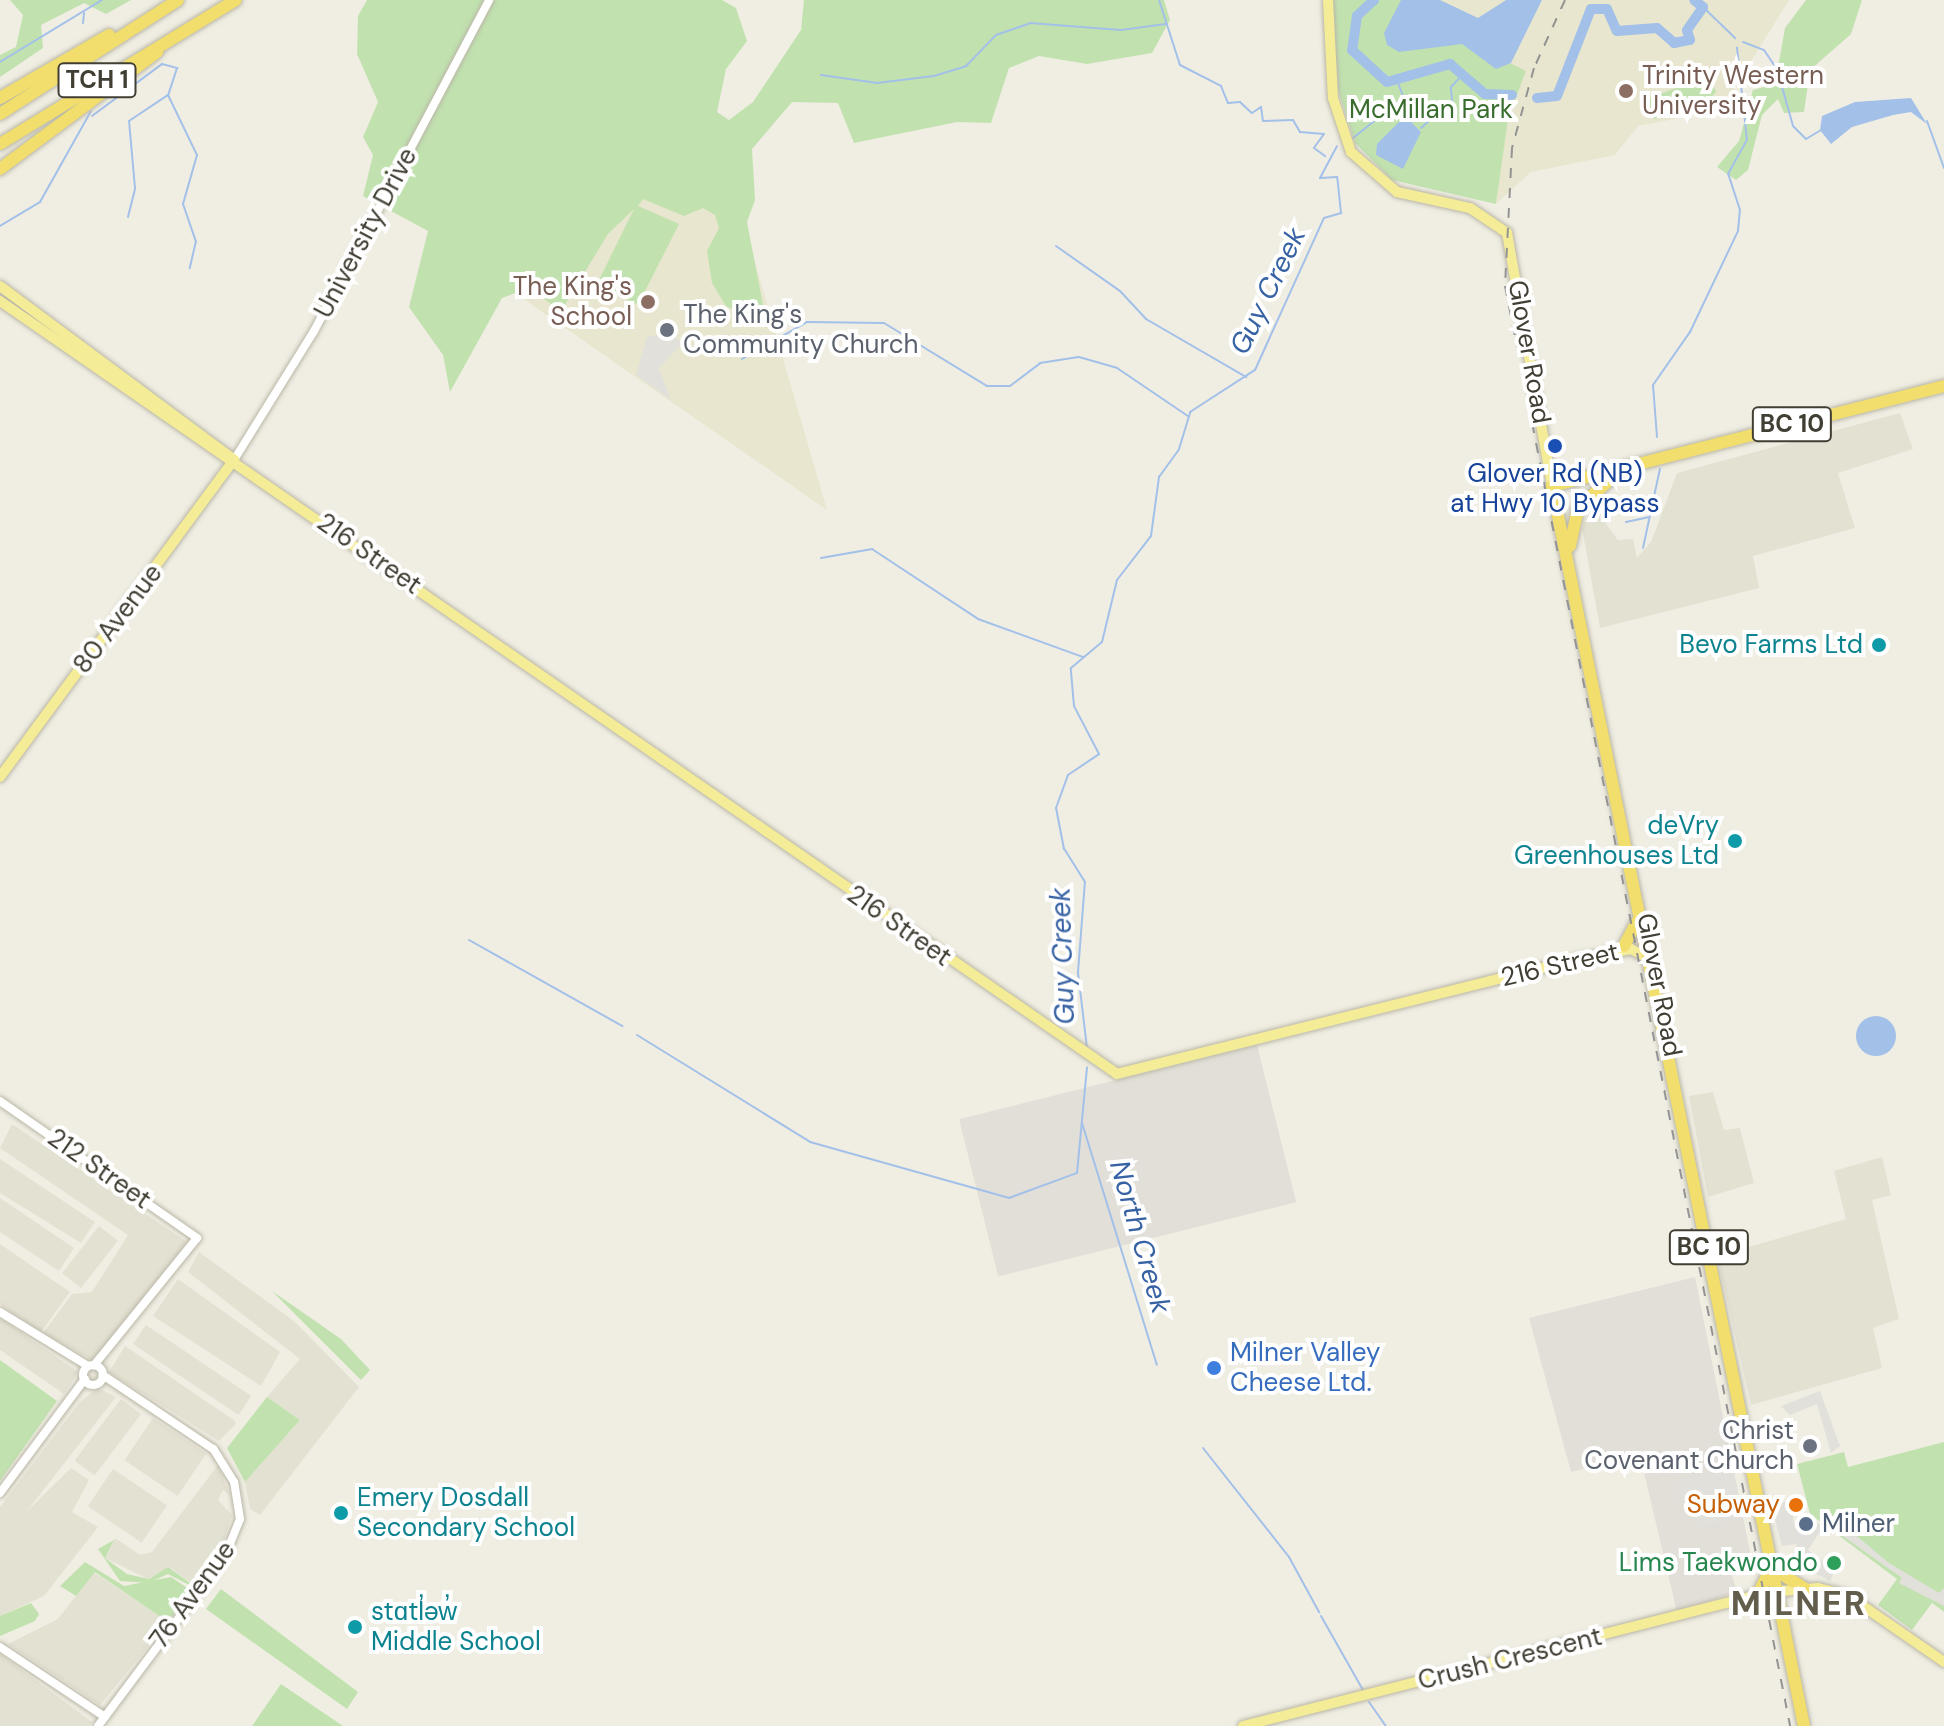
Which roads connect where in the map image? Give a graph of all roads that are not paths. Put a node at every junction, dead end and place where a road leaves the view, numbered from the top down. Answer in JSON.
{"nodes":[{"id":1,"x":236,"y":0,"type":"edge"},
{"id":2,"x":489,"y":0,"type":"edge"},
{"id":3,"x":1328,"y":0,"type":"edge"},
{"id":4,"x":175,"y":2,"type":"edge"},
{"id":5,"x":198,"y":21,"type":"junction"},
{"id":6,"x":0,"y":98,"type":"edge"},
{"id":7,"x":0,"y":114,"type":"edge"},
{"id":8,"x":0,"y":144,"type":"edge"},
{"id":9,"x":0,"y":169,"type":"edge"},
{"id":10,"x":0,"y":286,"type":"edge"},
{"id":11,"x":0,"y":301,"type":"edge"},
{"id":12,"x":1944,"y":386,"type":"edge"},
{"id":13,"x":234,"y":460,"type":"junction"},
{"id":14,"x":1640,"y":463,"type":"junction"},
{"id":15,"x":1552,"y":486,"type":"junction"},
{"id":16,"x":1570,"y":562,"type":"junction"},
{"id":17,"x":0,"y":777,"type":"edge"},
{"id":18,"x":1618,"y":801,"type":"junction"},
{"id":19,"x":1635,"y":899,"type":"junction"},
{"id":20,"x":1624,"y":946,"type":"junction"},
{"id":21,"x":1648,"y":954,"type":"junction"},
{"id":22,"x":1571,"y":961,"type":"junction"},
{"id":23,"x":0,"y":1101,"type":"edge"},
{"id":24,"x":0,"y":1312,"type":"edge"},
{"id":25,"x":93,"y":1375,"type":"junction"},
{"id":26,"x":0,"y":1493,"type":"edge"},
{"id":27,"x":1772,"y":1565,"type":"junction"},
{"id":28,"x":1805,"y":1589,"type":"junction"},
{"id":29,"x":1777,"y":1592,"type":"junction"},
{"id":30,"x":1758,"y":1594,"type":"junction"},
{"id":31,"x":0,"y":1647,"type":"edge"},
{"id":32,"x":1944,"y":1662,"type":"edge"},
{"id":33,"x":105,"y":1717,"type":"junction"},
{"id":34,"x":98,"y":1726,"type":"edge"},
{"id":35,"x":1243,"y":1726,"type":"edge"},
{"id":36,"x":1804,"y":1726,"type":"edge"}],
"edges":[{"from":1,"to":5,"type":"highway","number":"TCH 1"},
{"from":2,"to":13,"type":"street","name":"University Drive"},
{"from":3,"to":15,"type":"main road","name":"Glover Road"},
{"from":4,"to":6,"type":"highway"},
{"from":4,"to":7,"type":"highway","number":"TCH 1"},
{"from":5,"to":8,"type":"highway","number":"TCH 1"},
{"from":5,"to":9,"type":"highway"},
{"from":10,"to":13,"type":"main road","name":"216 Street"},
{"from":11,"to":13,"type":"main road","name":"216 Street"},
{"from":12,"to":14,"type":"highway","number":"BC 10"},
{"from":13,"to":17,"type":"main road","name":"80 Avenue"},
{"from":13,"to":22,"type":"main road","name":"216 Street"},
{"from":14,"to":15,"type":"highway","number":"BC 10"},
{"from":14,"to":16,"type":"highway"},
{"from":15,"to":16,"type":"highway","name":"Glover Road","number":"BC 10"},
{"from":16,"to":18,"type":"highway","name":"Glover Road","number":"BC 10"},
{"from":18,"to":19,"type":"highway","name":"Glover Road","number":"BC 10"},
{"from":18,"to":21,"type":"highway","name":"Glover Road","number":"BC 10"},
{"from":19,"to":20,"type":"highway"},
{"from":19,"to":21,"type":"highway","name":"Glover Road","number":"BC 10"},
{"from":20,"to":21,"type":"main road"},
{"from":20,"to":22,"type":"main road"},
{"from":21,"to":22,"type":"main road","name":"216 Street"},
{"from":21,"to":27,"type":"highway","name":"Glover Road","number":"BC 10"},
{"from":23,"to":25,"type":"street","name":"212 Street"},
{"from":24,"to":25,"type":"street"},
{"from":25,"to":26,"type":"street"},
{"from":25,"to":33,"type":"street","name":"76 Avenue"},
{"from":27,"to":28,"type":"highway"},
{"from":27,"to":29,"type":"highway","name":"Glover Road","number":"BC 10"},
{"from":27,"to":30,"type":"highway"},
{"from":28,"to":29,"type":"main road"},
{"from":28,"to":32,"type":"main road"},
{"from":29,"to":30,"type":"main road","name":"Crush Crescent"},
{"from":29,"to":36,"type":"highway","name":"Glover Road","number":"BC 10"},
{"from":30,"to":35,"type":"main road","name":"Crush Crescent"},
{"from":31,"to":33,"type":"street"},
{"from":33,"to":34,"type":"street","name":"76 Avenue"}]}
